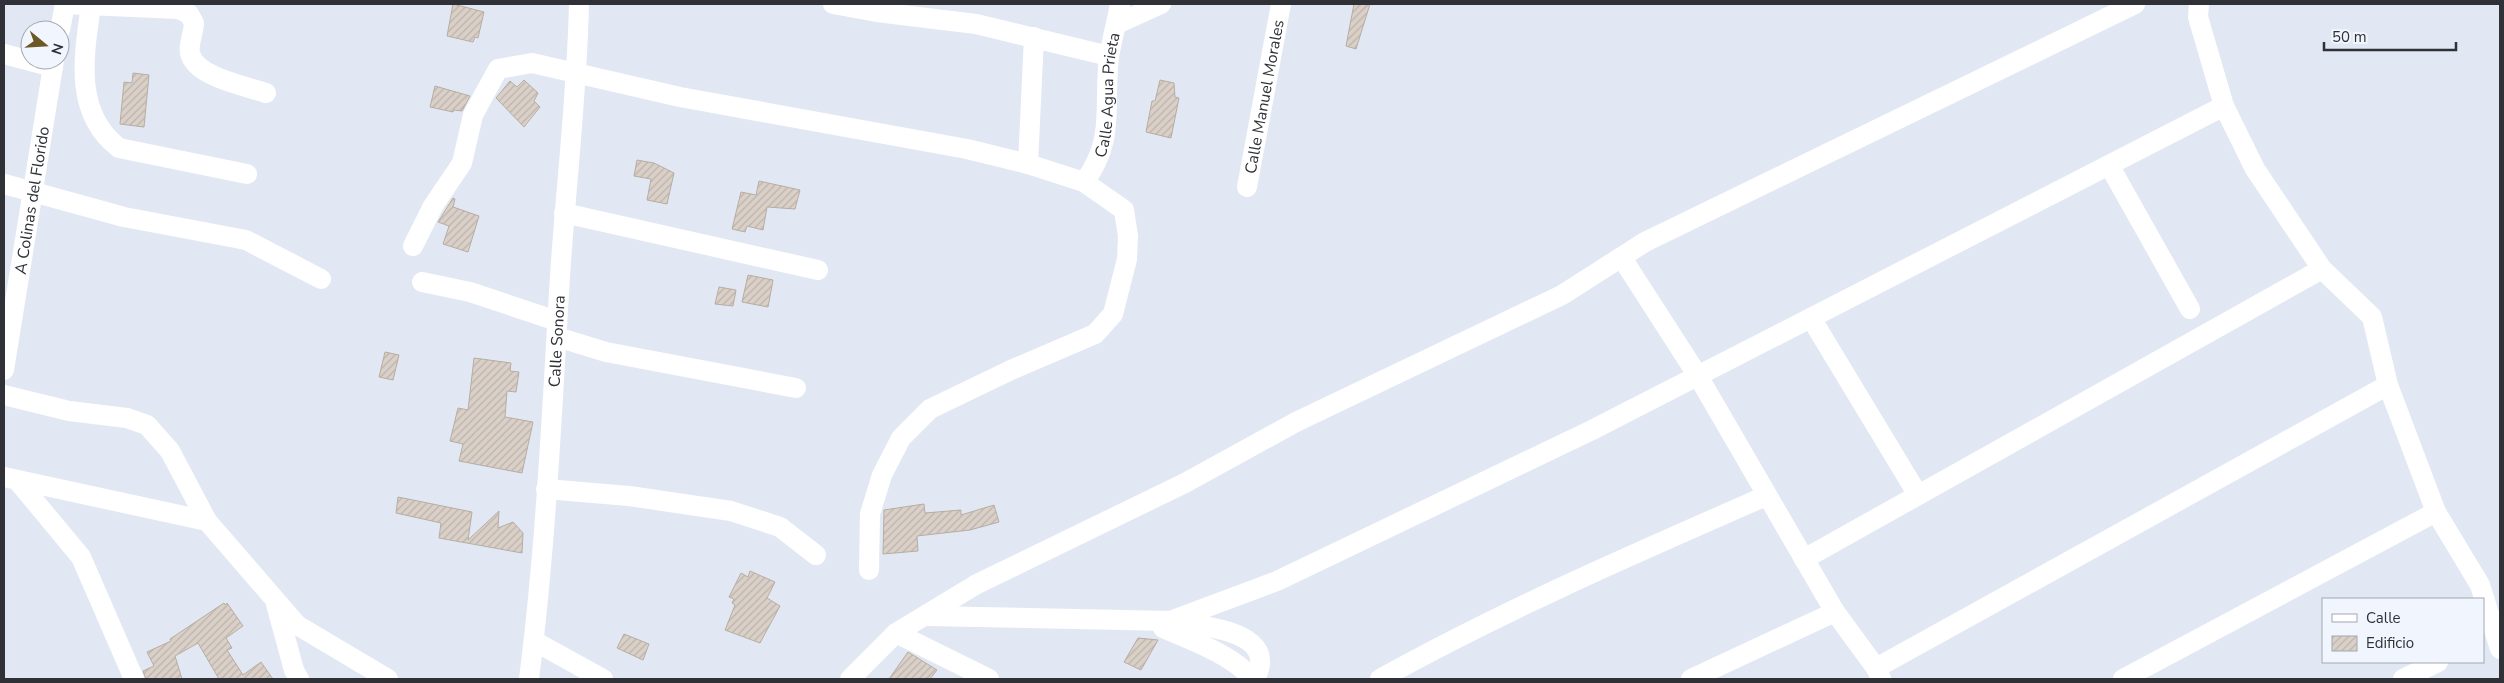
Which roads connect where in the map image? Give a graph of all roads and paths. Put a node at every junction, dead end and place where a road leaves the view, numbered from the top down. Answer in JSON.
{"nodes":[{"id":1,"x":65,"y":4,"type":"edge"},
{"id":2,"x":579,"y":4,"type":"edge"},
{"id":3,"x":833,"y":4,"type":"edge"},
{"id":4,"x":1120,"y":4,"type":"edge"},
{"id":5,"x":1161,"y":4,"type":"edge"},
{"id":6,"x":2135,"y":4,"type":"edge"},
{"id":7,"x":2199,"y":4,"type":"edge"},
{"id":8,"x":91,"y":5,"type":"junction"},
{"id":9,"x":1279,"y":5,"type":"edge"},
{"id":10,"x":62,"y":20,"type":"edge"},
{"id":11,"x":1116,"y":24,"type":"junction"},
{"id":12,"x":1034,"y":37,"type":"junction"},
{"id":13,"x":4,"y":54,"type":"edge"},
{"id":14,"x":1110,"y":56,"type":"junction"},
{"id":15,"x":20,"y":57,"type":"edge"},
{"id":16,"x":52,"y":70,"type":"edge"},
{"id":17,"x":578,"y":72,"type":"junction"},
{"id":18,"x":266,"y":92,"type":"dead end"},
{"id":19,"x":2224,"y":106,"type":"junction"},
{"id":20,"x":1028,"y":164,"type":"junction"},
{"id":21,"x":2109,"y":165,"type":"junction"},
{"id":22,"x":247,"y":174,"type":"dead end"},
{"id":23,"x":1084,"y":182,"type":"junction"},
{"id":24,"x":4,"y":184,"type":"edge"},
{"id":25,"x":1247,"y":187,"type":"dead end"},
{"id":26,"x":32,"y":190,"type":"junction"},
{"id":27,"x":564,"y":213,"type":"junction"},
{"id":28,"x":413,"y":246,"type":"dead end"},
{"id":29,"x":1622,"y":258,"type":"junction"},
{"id":30,"x":2322,"y":269,"type":"junction"},
{"id":31,"x":818,"y":270,"type":"dead end"},
{"id":32,"x":321,"y":279,"type":"dead end"},
{"id":33,"x":422,"y":282,"type":"dead end"},
{"id":34,"x":2190,"y":309,"type":"dead end"},
{"id":35,"x":1811,"y":318,"type":"junction"},
{"id":36,"x":557,"y":329,"type":"junction"},
{"id":37,"x":4,"y":370,"type":"edge"},
{"id":38,"x":1698,"y":376,"type":"junction"},
{"id":39,"x":2388,"y":385,"type":"junction"},
{"id":40,"x":796,"y":388,"type":"dead end"},
{"id":41,"x":4,"y":395,"type":"edge"},
{"id":42,"x":10,"y":478,"type":"edge"},
{"id":43,"x":546,"y":490,"type":"junction"},
{"id":44,"x":1918,"y":495,"type":"junction"},
{"id":45,"x":1766,"y":496,"type":"junction"},
{"id":46,"x":2436,"y":512,"type":"junction"},
{"id":47,"x":207,"y":521,"type":"junction"},
{"id":48,"x":816,"y":555,"type":"dead end"},
{"id":49,"x":1804,"y":559,"type":"junction"},
{"id":50,"x":869,"y":570,"type":"dead end"},
{"id":51,"x":274,"y":599,"type":"junction"},
{"id":52,"x":1836,"y":612,"type":"junction"},
{"id":53,"x":927,"y":616,"type":"junction"},
{"id":54,"x":1170,"y":621,"type":"junction"},
{"id":55,"x":1149,"y":622,"type":"junction"},
{"id":56,"x":896,"y":633,"type":"junction"},
{"id":57,"x":534,"y":641,"type":"junction"},
{"id":58,"x":2500,"y":649,"type":"edge"},
{"id":59,"x":2436,"y":663,"type":"edge"},
{"id":60,"x":1879,"y":674,"type":"edge"},
{"id":61,"x":134,"y":679,"type":"edge"},
{"id":62,"x":299,"y":679,"type":"edge"},
{"id":63,"x":388,"y":679,"type":"edge"},
{"id":64,"x":529,"y":679,"type":"edge"},
{"id":65,"x":603,"y":679,"type":"edge"},
{"id":66,"x":850,"y":679,"type":"edge"},
{"id":67,"x":989,"y":679,"type":"edge"},
{"id":68,"x":1253,"y":679,"type":"edge"},
{"id":69,"x":1380,"y":679,"type":"edge"},
{"id":70,"x":1692,"y":679,"type":"edge"},
{"id":71,"x":2123,"y":679,"type":"edge"},
{"id":72,"x":2403,"y":679,"type":"edge"}],
"edges":[{"from":1,"to":8,"type":"street"},
{"from":1,"to":10,"type":"street"},
{"from":2,"to":17,"type":"street","name":"Calle Sonora"},
{"from":3,"to":12,"type":"street"},
{"from":4,"to":11,"type":"street","name":"Calle Agua Prieta"},
{"from":5,"to":11,"type":"street"},
{"from":6,"to":29,"type":"street"},
{"from":7,"to":19,"type":"street"},
{"from":8,"to":18,"type":"street"},
{"from":8,"to":22,"type":"street"},
{"from":9,"to":25,"type":"street","name":"Calle Manuel Morales"},
{"from":11,"to":14,"type":"street","name":"Calle Agua Prieta"},
{"from":12,"to":14,"type":"street"},
{"from":12,"to":20,"type":"street"},
{"from":13,"to":15,"type":"street"},
{"from":14,"to":23,"type":"street","name":"Calle Agua Prieta"},
{"from":16,"to":26,"type":"street","name":"A Colinas del Florido"},
{"from":17,"to":20,"type":"street"},
{"from":17,"to":27,"type":"street","name":"Calle Sonora"},
{"from":17,"to":28,"type":"street"},
{"from":19,"to":21,"type":"street"},
{"from":19,"to":30,"type":"street"},
{"from":20,"to":23,"type":"street"},
{"from":21,"to":34,"type":"street"},
{"from":21,"to":35,"type":"street"},
{"from":23,"to":50,"type":"street"},
{"from":24,"to":26,"type":"street"},
{"from":26,"to":32,"type":"street"},
{"from":26,"to":37,"type":"street","name":"A Colinas del Florido"},
{"from":27,"to":31,"type":"street"},
{"from":27,"to":36,"type":"street","name":"Calle Sonora"},
{"from":29,"to":38,"type":"street"},
{"from":29,"to":53,"type":"street"},
{"from":30,"to":39,"type":"street"},
{"from":30,"to":44,"type":"street"},
{"from":33,"to":36,"type":"street"},
{"from":35,"to":38,"type":"street"},
{"from":35,"to":44,"type":"street"},
{"from":36,"to":40,"type":"street"},
{"from":36,"to":43,"type":"street","name":"Calle Sonora"},
{"from":38,"to":45,"type":"street"},
{"from":38,"to":54,"type":"street"},
{"from":39,"to":46,"type":"street"},
{"from":39,"to":60,"type":"street"},
{"from":41,"to":47,"type":"street"},
{"from":42,"to":47,"type":"street"},
{"from":42,"to":61,"type":"street"},
{"from":43,"to":48,"type":"street"},
{"from":43,"to":57,"type":"street","name":"Calle Sonora"},
{"from":44,"to":49,"type":"street"},
{"from":45,"to":49,"type":"street"},
{"from":45,"to":69,"type":"street"},
{"from":46,"to":58,"type":"street"},
{"from":46,"to":71,"type":"street"},
{"from":47,"to":51,"type":"street"},
{"from":49,"to":52,"type":"street"},
{"from":51,"to":62,"type":"street"},
{"from":51,"to":63,"type":"street"},
{"from":52,"to":60,"type":"street"},
{"from":52,"to":70,"type":"street"},
{"from":53,"to":55,"type":"street"},
{"from":53,"to":56,"type":"street"},
{"from":54,"to":55,"type":"street"},
{"from":54,"to":68,"type":"street"},
{"from":55,"to":68,"type":"street"},
{"from":56,"to":66,"type":"street"},
{"from":56,"to":67,"type":"street"},
{"from":57,"to":64,"type":"street","name":"Calle Sonora"},
{"from":57,"to":65,"type":"street"},
{"from":59,"to":72,"type":"street"}]}
